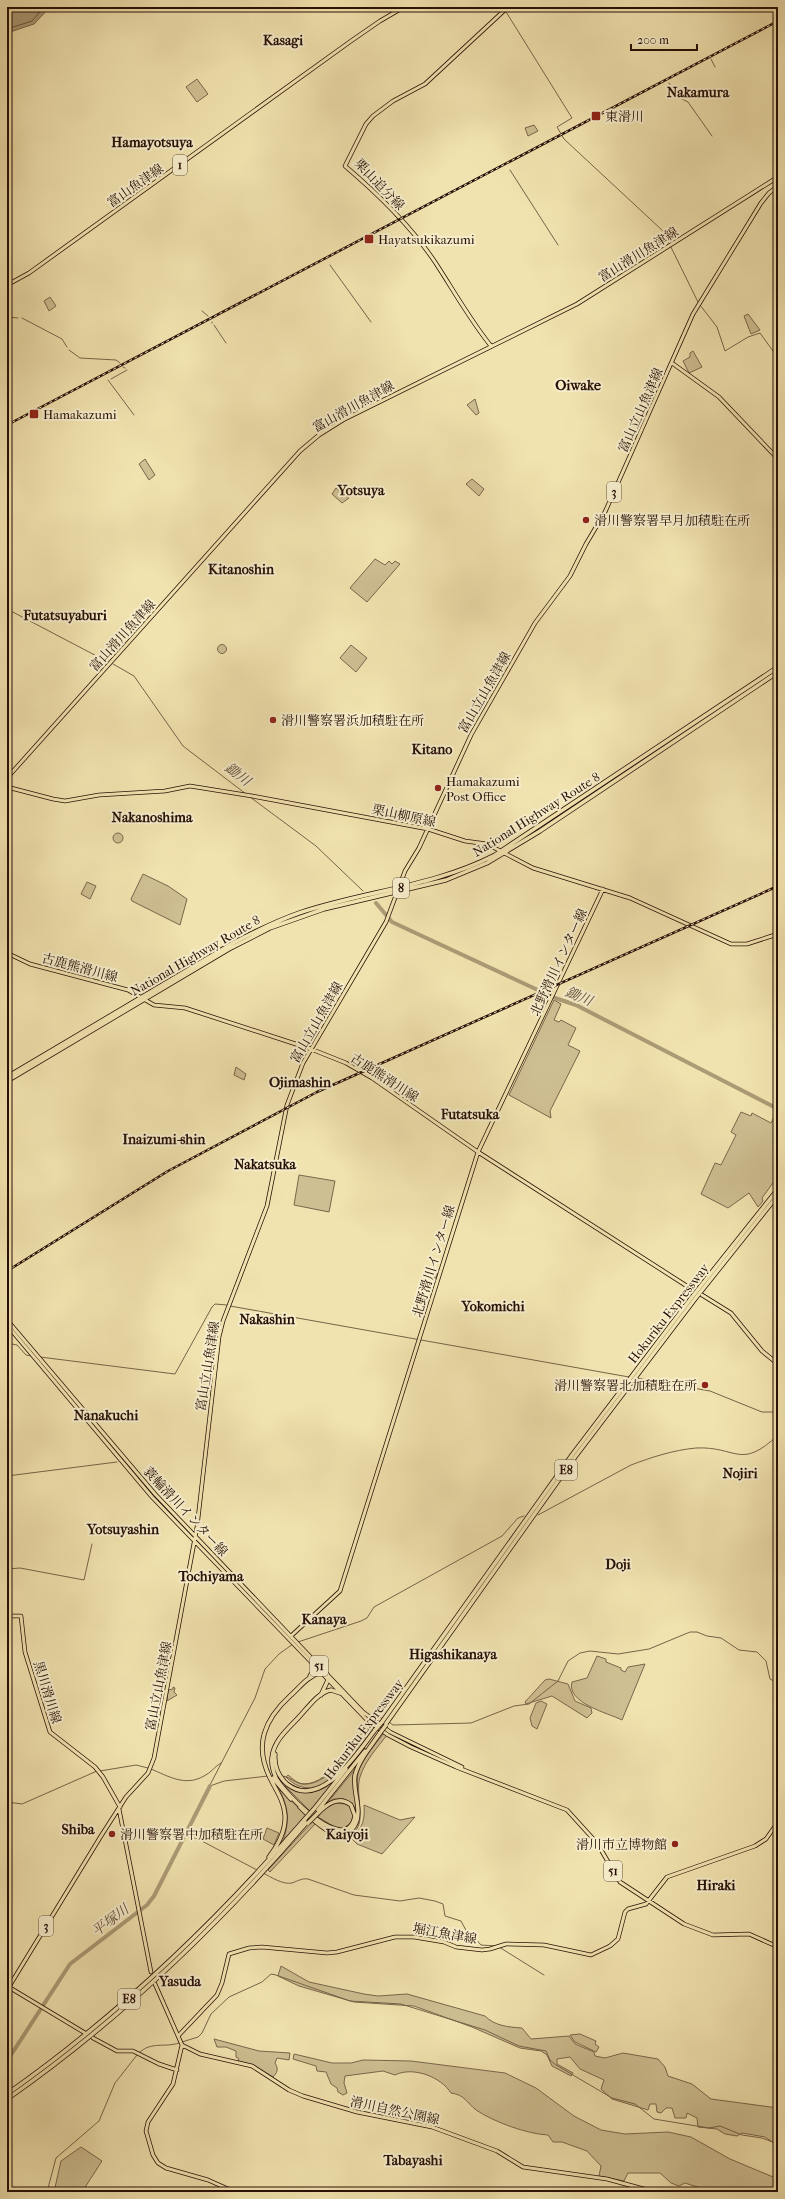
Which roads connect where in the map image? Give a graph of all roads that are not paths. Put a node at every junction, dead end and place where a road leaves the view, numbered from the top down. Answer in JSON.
{"nodes":[{"id":1,"x":404,"y":7,"type":"edge"},
{"id":2,"x":508,"y":7,"type":"edge"},
{"id":3,"x":778,"y":177,"type":"edge"},
{"id":4,"x":778,"y":186,"type":"edge"},
{"id":5,"x":7,"y":285,"type":"edge"},
{"id":6,"x":491,"y":346,"type":"junction"},
{"id":7,"x":672,"y":363,"type":"junction"},
{"id":8,"x":778,"y":459,"type":"edge"},
{"id":9,"x":778,"y":667,"type":"edge"},
{"id":10,"x":778,"y":672,"type":"edge"},
{"id":11,"x":7,"y":778,"type":"edge"},
{"id":12,"x":7,"y":786,"type":"edge"},
{"id":13,"x":428,"y":829,"type":"junction"},
{"id":14,"x":502,"y":852,"type":"junction"},
{"id":15,"x":603,"y":889,"type":"junction"},
{"id":16,"x":399,"y":890,"type":"junction"},
{"id":17,"x":778,"y":934,"type":"edge"},
{"id":18,"x":7,"y":953,"type":"edge"},
{"id":19,"x":143,"y":999,"type":"junction"},
{"id":20,"x":311,"y":1049,"type":"junction"},
{"id":21,"x":7,"y":1077,"type":"edge"},
{"id":22,"x":7,"y":1081,"type":"edge"},
{"id":23,"x":478,"y":1152,"type":"junction"},
{"id":24,"x":778,"y":1189,"type":"edge"},
{"id":25,"x":778,"y":1195,"type":"edge"},
{"id":26,"x":768,"y":1205,"type":"junction"},
{"id":27,"x":755,"y":1221,"type":"junction"},
{"id":28,"x":693,"y":1290,"type":"dead end"},
{"id":29,"x":702,"y":1295,"type":"dead end"},
{"id":30,"x":7,"y":1320,"type":"edge"},
{"id":31,"x":7,"y":1325,"type":"edge"},
{"id":32,"x":778,"y":1364,"type":"edge"},
{"id":33,"x":195,"y":1539,"type":"junction"},
{"id":34,"x":7,"y":1616,"type":"edge"},
{"id":35,"x":291,"y":1636,"type":"junction"},
{"id":36,"x":316,"y":1667,"type":"junction"},
{"id":37,"x":321,"y":1672,"type":"junction"},
{"id":38,"x":327,"y":1674,"type":"junction"},
{"id":39,"x":308,"y":1679,"type":"junction"},
{"id":40,"x":328,"y":1680,"type":"junction"},
{"id":41,"x":340,"y":1693,"type":"junction"},
{"id":42,"x":320,"y":1695,"type":"junction"},
{"id":43,"x":384,"y":1724,"type":"junction"},
{"id":44,"x":378,"y":1731,"type":"junction"},
{"id":45,"x":278,"y":1741,"type":"junction"},
{"id":46,"x":264,"y":1759,"type":"junction"},
{"id":47,"x":463,"y":1768,"type":"junction"},
{"id":48,"x":119,"y":1808,"type":"junction"},
{"id":49,"x":316,"y":1811,"type":"junction"},
{"id":50,"x":307,"y":1822,"type":"junction"},
{"id":51,"x":778,"y":1822,"type":"edge"},
{"id":52,"x":240,"y":1891,"type":"junction"},
{"id":53,"x":649,"y":1900,"type":"junction"},
{"id":54,"x":778,"y":1947,"type":"edge"},
{"id":55,"x":152,"y":1972,"type":"dead end"},
{"id":56,"x":156,"y":1984,"type":"dead end"},
{"id":57,"x":8,"y":1988,"type":"edge"},
{"id":58,"x":85,"y":2033,"type":"dead end"},
{"id":59,"x":179,"y":2035,"type":"junction"},
{"id":60,"x":93,"y":2038,"type":"dead end"},
{"id":61,"x":182,"y":2045,"type":"junction"},
{"id":62,"x":177,"y":2070,"type":"junction"},
{"id":63,"x":7,"y":2094,"type":"edge"},
{"id":64,"x":7,"y":2099,"type":"edge"},
{"id":65,"x":235,"y":2192,"type":"edge"},
{"id":66,"x":655,"y":2192,"type":"edge"}],
"edges":[{"from":1,"to":5,"type":"main road","name":"富山魚津線","number":"1"},
{"from":2,"to":6,"type":"main road","name":"栗山追分線"},
{"from":3,"to":6,"type":"main road","name":"富山滑川魚津線"},
{"from":4,"to":7,"type":"main road","name":"富山立山魚津線","number":"3"},
{"from":6,"to":11,"type":"main road","name":"富山滑川魚津線"},
{"from":7,"to":8,"type":"main road"},
{"from":7,"to":13,"type":"main road","name":"富山立山魚津線","number":"3"},
{"from":9,"to":14,"type":"highway","name":"National Highway Route 8","number":"8"},
{"from":10,"to":14,"type":"highway","name":"National Highway Route 8","number":"8"},
{"from":12,"to":13,"type":"main road","name":"栗山柳原線"},
{"from":13,"to":14,"type":"main road","name":"栗山柳原線"},
{"from":13,"to":16,"type":"main road","name":"富山立山魚津線","number":"3"},
{"from":14,"to":15,"type":"main road","name":"栗山柳原線"},
{"from":14,"to":16,"type":"highway","name":"National Highway Route 8","number":"8"},
{"from":15,"to":17,"type":"main road","name":"栗山柳原線"},
{"from":15,"to":23,"type":"main road","name":"北野滑川インター線"},
{"from":16,"to":19,"type":"highway","name":"National Highway Route 8","number":"8"},
{"from":16,"to":20,"type":"main road","name":"富山立山魚津線","number":"3"},
{"from":18,"to":19,"type":"main road","name":"古鹿熊滑川線"},
{"from":19,"to":20,"type":"main road","name":"古鹿熊滑川線"},
{"from":19,"to":21,"type":"highway","name":"National Highway Route 8","number":"8"},
{"from":19,"to":22,"type":"highway","name":"National Highway Route 8","number":"8"},
{"from":20,"to":23,"type":"main road","name":"古鹿熊滑川線"},
{"from":20,"to":33,"type":"main road","name":"富山立山魚津線","number":"3"},
{"from":23,"to":28,"type":"main road","name":"古鹿熊滑川線"},
{"from":23,"to":35,"type":"main road","name":"北野滑川インター線"},
{"from":24,"to":26,"type":"highway","name":"Hokuriku Expressway","number":"E8"},
{"from":25,"to":26,"type":"highway","name":"Hokuriku Expressway","number":"E8"},
{"from":26,"to":27,"type":"highway","name":"Hokuriku Expressway","number":"E8"},
{"from":27,"to":43,"type":"highway","name":"Hokuriku Expressway","number":"E8"},
{"from":27,"to":43,"type":"highway","name":"Hokuriku Expressway","number":"E8"},
{"from":29,"to":32,"type":"main road"},
{"from":30,"to":33,"type":"main road","name":"蓑輪滑川インター線","number":"51"},
{"from":31,"to":33,"type":"main road","name":"蓑輪滑川インター線","number":"51"},
{"from":33,"to":35,"type":"main road","name":"蓑輪滑川インター線","number":"51"},
{"from":33,"to":36,"type":"main road","name":"蓑輪滑川インター線","number":"51"},
{"from":33,"to":48,"type":"main road","name":"富山立山魚津線","number":"3"},
{"from":34,"to":48,"type":"main road","name":"黒川滑川線"},
{"from":35,"to":38,"type":"main road","name":"蓑輪滑川インター線","number":"51"},
{"from":36,"to":37,"type":"main road","name":"蓑輪滑川インター線","number":"51"},
{"from":36,"to":39,"type":"highway"},
{"from":37,"to":38,"type":"highway"},
{"from":37,"to":39,"type":"highway"},
{"from":37,"to":40,"type":"main road","name":"蓑輪滑川インター線","number":"51"},
{"from":38,"to":40,"type":"highway"},
{"from":38,"to":47,"type":"main road","name":"蓑輪滑川インター線","number":"51"},
{"from":39,"to":46,"type":"highway"},
{"from":40,"to":41,"type":"main road","name":"蓑輪滑川インター線","number":"51"},
{"from":40,"to":42,"type":"highway"},
{"from":41,"to":42,"type":"highway"},
{"from":41,"to":47,"type":"main road","name":"蓑輪滑川インター線","number":"51"},
{"from":42,"to":45,"type":"highway"},
{"from":43,"to":44,"type":"highway","name":"Hokuriku Expressway","number":"E8","bridge":true},
{"from":44,"to":45,"type":"highway"},
{"from":44,"to":46,"type":"highway"},
{"from":44,"to":49,"type":"highway","name":"Hokuriku Expressway","number":"E8"},
{"from":45,"to":49,"type":"highway"},
{"from":46,"to":52,"type":"highway"},
{"from":47,"to":53,"type":"main road","name":"蓑輪滑川インター線","number":"51"},
{"from":48,"to":55,"type":"main road","name":"黒川滑川線"},
{"from":48,"to":57,"type":"main road","name":"富山立山魚津線","number":"3"},
{"from":49,"to":50,"type":"highway","bridge":true},
{"from":50,"to":52,"type":"highway","number":"E8"},
{"from":50,"to":64,"type":"highway","number":"E8"},
{"from":51,"to":53,"type":"main road","name":"堀江魚津線"},
{"from":52,"to":63,"type":"highway","number":"E8"},
{"from":53,"to":54,"type":"main road","name":"蓑輪滑川インター線","number":"51"},
{"from":53,"to":59,"type":"main road","name":"堀江魚津線"},
{"from":56,"to":59,"type":"main road"},
{"from":57,"to":58,"type":"main road"},
{"from":59,"to":61,"type":"main road"},
{"from":60,"to":62,"type":"main road"},
{"from":61,"to":62,"type":"main road"},
{"from":61,"to":66,"type":"main road","name":"滑川自然公園線"},
{"from":62,"to":65,"type":"main road"}]}
